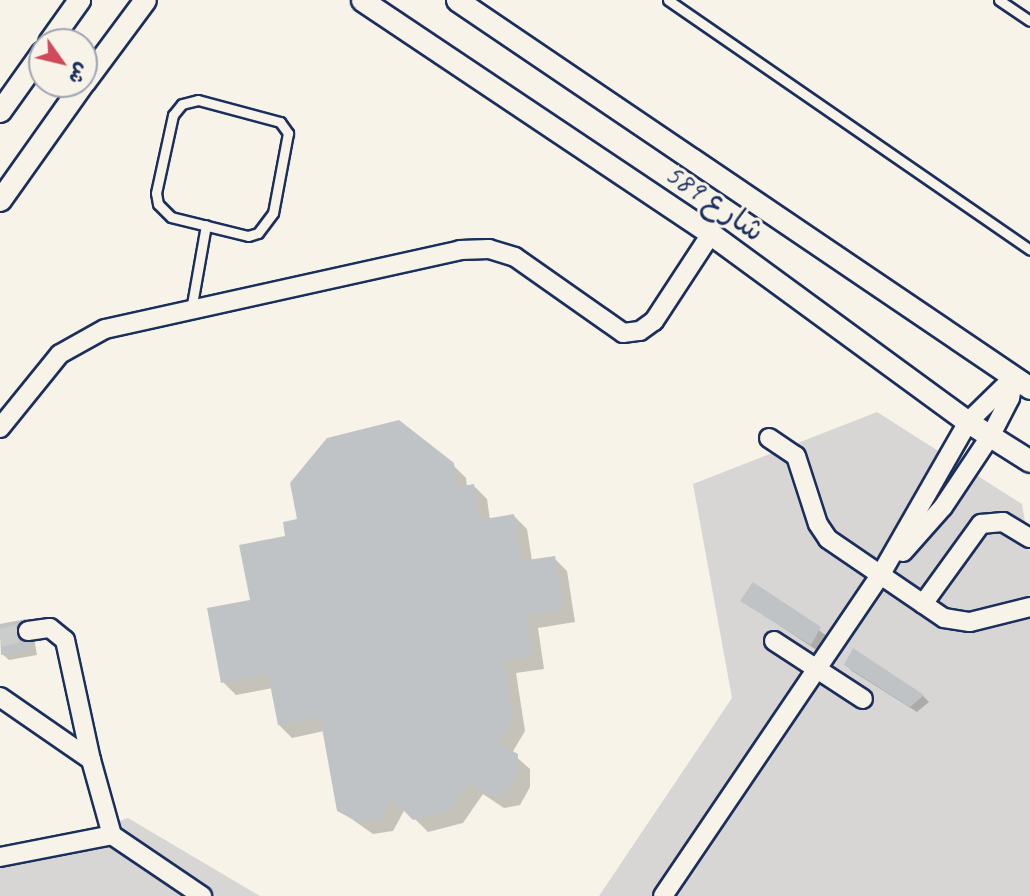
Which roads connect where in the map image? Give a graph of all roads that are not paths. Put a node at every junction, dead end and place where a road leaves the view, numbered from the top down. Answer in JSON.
{"nodes":[{"id":1,"x":79,"y":0,"type":"edge"},
{"id":2,"x":145,"y":0,"type":"edge"},
{"id":3,"x":362,"y":0,"type":"edge"},
{"id":4,"x":457,"y":0,"type":"edge"},
{"id":5,"x":668,"y":0,"type":"edge"},
{"id":6,"x":999,"y":0,"type":"edge"},
{"id":7,"x":1030,"y":21,"type":"edge"},
{"id":8,"x":59,"y":28,"type":"edge"},
{"id":9,"x":98,"y":63,"type":"edge"},
{"id":10,"x":28,"y":72,"type":"edge"},
{"id":11,"x":72,"y":98,"type":"edge"},
{"id":12,"x":0,"y":111,"type":"edge"},
{"id":13,"x":0,"y":201,"type":"edge"},
{"id":14,"x":206,"y":225,"type":"junction"},
{"id":15,"x":711,"y":234,"type":"junction"},
{"id":16,"x":1030,"y":250,"type":"edge"},
{"id":17,"x":191,"y":311,"type":"junction"},
{"id":18,"x":1022,"y":382,"type":"edge"},
{"id":19,"x":968,"y":422,"type":"junction"},
{"id":20,"x":0,"y":428,"type":"edge"},
{"id":21,"x":991,"y":435,"type":"junction"},
{"id":22,"x":769,"y":438,"type":"dead end"},
{"id":23,"x":1030,"y":461,"type":"edge"},
{"id":24,"x":1030,"y":538,"type":"edge"},
{"id":25,"x":881,"y":574,"type":"junction"},
{"id":26,"x":923,"y":604,"type":"junction"},
{"id":27,"x":1030,"y":607,"type":"edge"},
{"id":28,"x":28,"y":631,"type":"tunnel mouth"},
{"id":29,"x":774,"y":641,"type":"dead end"},
{"id":30,"x":817,"y":669,"type":"junction"},
{"id":31,"x":0,"y":696,"type":"edge"},
{"id":32,"x":863,"y":699,"type":"dead end"},
{"id":33,"x":91,"y":760,"type":"junction"},
{"id":34,"x":112,"y":835,"type":"junction"},
{"id":35,"x":0,"y":857,"type":"edge"},
{"id":36,"x":202,"y":896,"type":"edge"},
{"id":37,"x":663,"y":896,"type":"edge"}],
"edges":[{"from":1,"to":8,"type":"street"},
{"from":2,"to":9,"type":"street"},
{"from":3,"to":15,"type":"street","name":"شارع 589"},
{"from":4,"to":18,"type":"street","name":"شارع 589"},
{"from":5,"to":16,"type":"lane"},
{"from":6,"to":7,"type":"lane"},
{"from":10,"to":12,"type":"street"},
{"from":11,"to":13,"type":"street"},
{"from":14,"to":14,"type":"lane"},
{"from":14,"to":17,"type":"lane"},
{"from":15,"to":17,"type":"street"},
{"from":15,"to":19,"type":"street","name":"شارع 589"},
{"from":17,"to":20,"type":"street"},
{"from":18,"to":19,"type":"street"},
{"from":18,"to":21,"type":"street"},
{"from":19,"to":21,"type":"street","name":"شارع 589"},
{"from":19,"to":25,"type":"street"},
{"from":21,"to":23,"type":"street","name":"شارع 589"},
{"from":21,"to":25,"type":"street"},
{"from":22,"to":25,"type":"street"},
{"from":24,"to":26,"type":"street"},
{"from":25,"to":26,"type":"street"},
{"from":25,"to":30,"type":"street"},
{"from":26,"to":27,"type":"street"},
{"from":28,"to":33,"type":"street"},
{"from":29,"to":30,"type":"street"},
{"from":30,"to":32,"type":"street"},
{"from":30,"to":37,"type":"street"},
{"from":31,"to":33,"type":"street"},
{"from":33,"to":34,"type":"street"},
{"from":34,"to":35,"type":"street"},
{"from":34,"to":36,"type":"street"}]}
